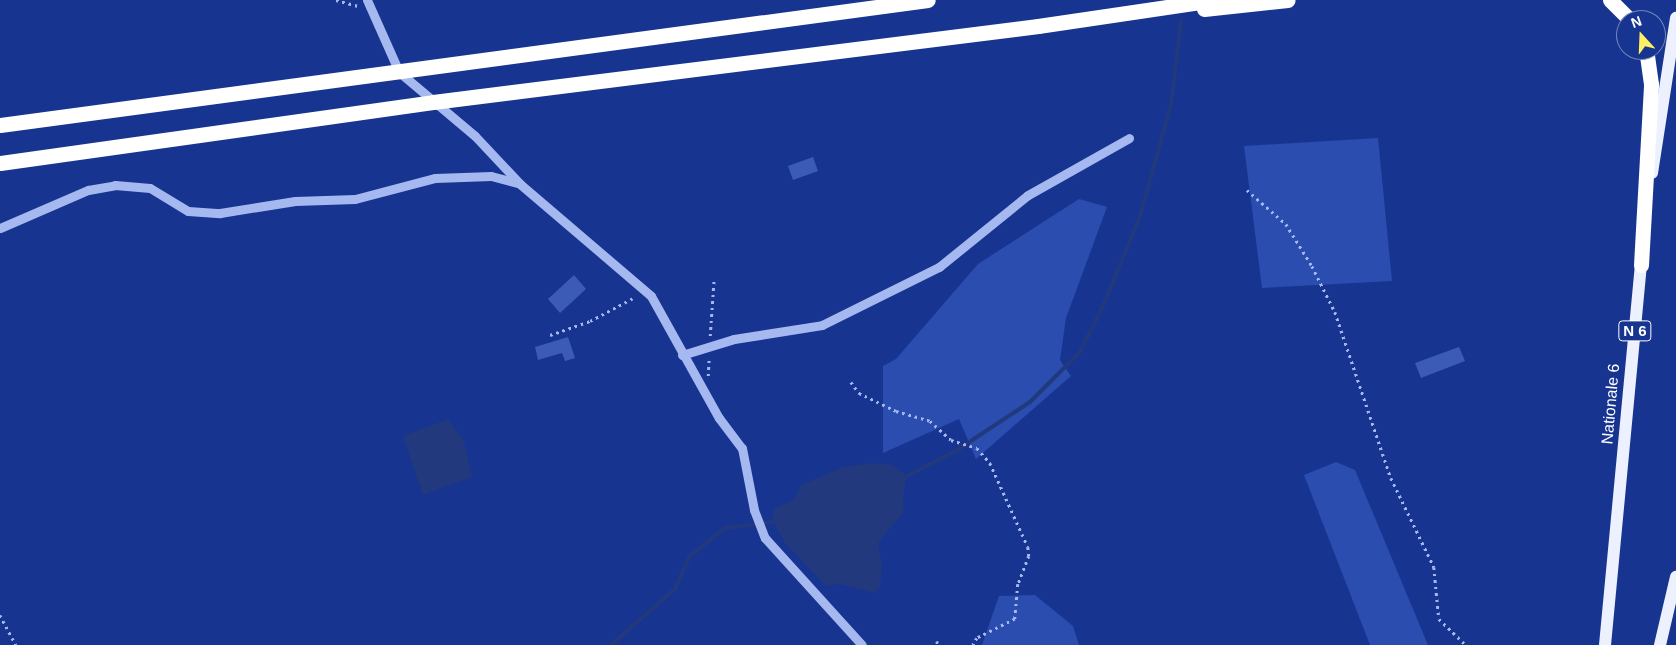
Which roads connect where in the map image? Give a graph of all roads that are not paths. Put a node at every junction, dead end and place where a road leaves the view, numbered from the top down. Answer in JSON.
{"nodes":[{"id":1,"x":367,"y":0,"type":"edge"},
{"id":2,"x":928,"y":0,"type":"edge"},
{"id":3,"x":1215,"y":0,"type":"edge"},
{"id":4,"x":1288,"y":0,"type":"edge"},
{"id":5,"x":1610,"y":0,"type":"edge"},
{"id":6,"x":1620,"y":10,"type":"edge"},
{"id":7,"x":1676,"y":18,"type":"edge"},
{"id":8,"x":1038,"y":26,"type":"junction"},
{"id":9,"x":1647,"y":60,"type":"edge"},
{"id":10,"x":399,"y":72,"type":"junction"},
{"id":11,"x":434,"y":102,"type":"junction"},
{"id":12,"x":0,"y":125,"type":"edge"},
{"id":13,"x":1129,"y":138,"type":"dead end"},
{"id":14,"x":0,"y":163,"type":"edge"},
{"id":15,"x":520,"y":184,"type":"junction"},
{"id":16,"x":0,"y":228,"type":"edge"},
{"id":17,"x":1641,"y":265,"type":"junction"},
{"id":18,"x":682,"y":355,"type":"junction"},
{"id":19,"x":1676,"y":576,"type":"edge"},
{"id":20,"x":862,"y":645,"type":"edge"},
{"id":21,"x":1605,"y":645,"type":"edge"},
{"id":22,"x":1660,"y":645,"type":"edge"}],
"edges":[{"from":1,"to":10,"type":"street"},
{"from":2,"to":10,"type":"highway"},
{"from":3,"to":8,"type":"highway"},
{"from":4,"to":8,"type":"highway"},
{"from":5,"to":6,"type":"highway"},
{"from":7,"to":17,"type":"main road","name":"Nationale 6","number":"N 6"},
{"from":8,"to":11,"type":"highway"},
{"from":9,"to":17,"type":"highway"},
{"from":10,"to":11,"type":"street"},
{"from":10,"to":12,"type":"highway"},
{"from":11,"to":14,"type":"highway"},
{"from":11,"to":15,"type":"street"},
{"from":13,"to":18,"type":"street"},
{"from":15,"to":16,"type":"street"},
{"from":15,"to":18,"type":"street"},
{"from":17,"to":21,"type":"main road","name":"Nationale 6","number":"N 6"},
{"from":18,"to":20,"type":"street"},
{"from":19,"to":22,"type":"main road"}]}
